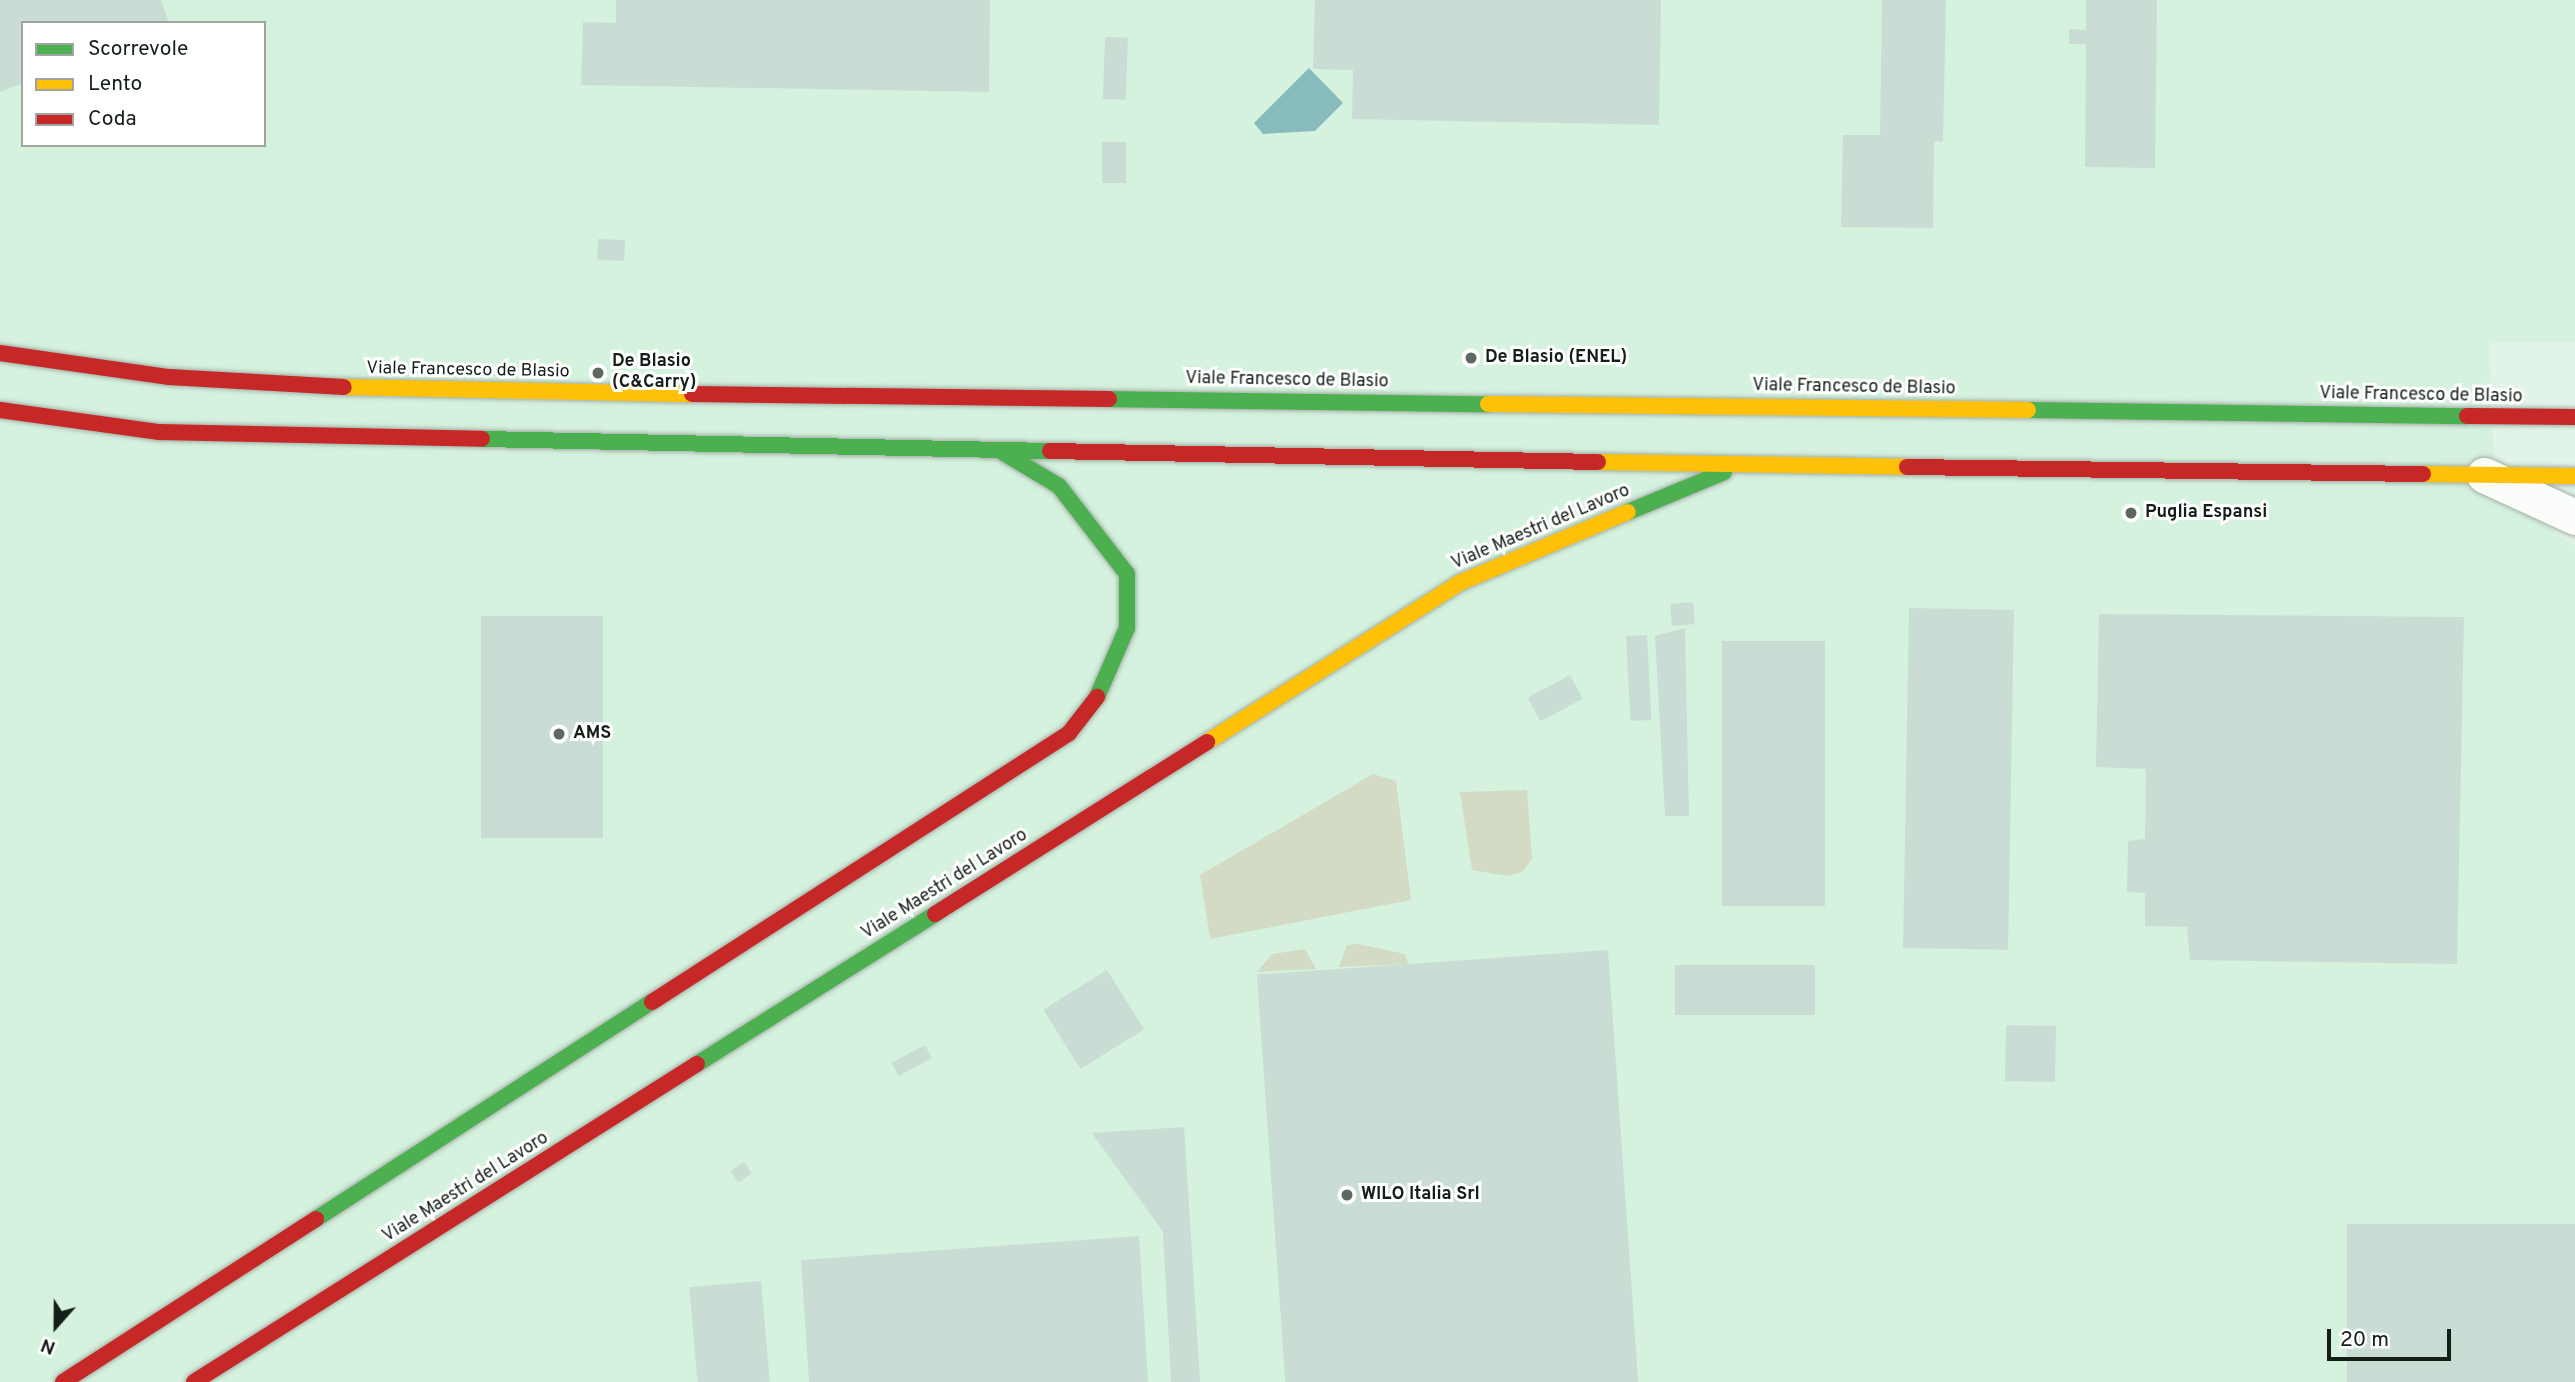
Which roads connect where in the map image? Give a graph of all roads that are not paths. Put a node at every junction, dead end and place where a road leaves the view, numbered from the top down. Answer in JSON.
{"nodes":[{"id":1,"x":0,"y":353,"type":"edge"},
{"id":2,"x":0,"y":410,"type":"edge"},
{"id":3,"x":2575,"y":417,"type":"edge"},
{"id":4,"x":1000,"y":451,"type":"junction"},
{"id":5,"x":1739,"y":466,"type":"junction"},
{"id":6,"x":2484,"y":475,"type":"junction"},
{"id":7,"x":2575,"y":476,"type":"edge"},
{"id":8,"x":2575,"y":517,"type":"edge"},
{"id":9,"x":63,"y":1382,"type":"edge"},
{"id":10,"x":194,"y":1382,"type":"edge"}],
"edges":[{"from":1,"to":3,"type":"street","name":"Viale Francesco de Blasio"},
{"from":2,"to":4,"type":"street"},
{"from":4,"to":5,"type":"street"},
{"from":4,"to":9,"type":"street"},
{"from":5,"to":6,"type":"street"},
{"from":5,"to":10,"type":"street","name":"Viale Maestri del Lavoro"},
{"from":6,"to":7,"type":"street"},
{"from":6,"to":8,"type":"street"}]}
